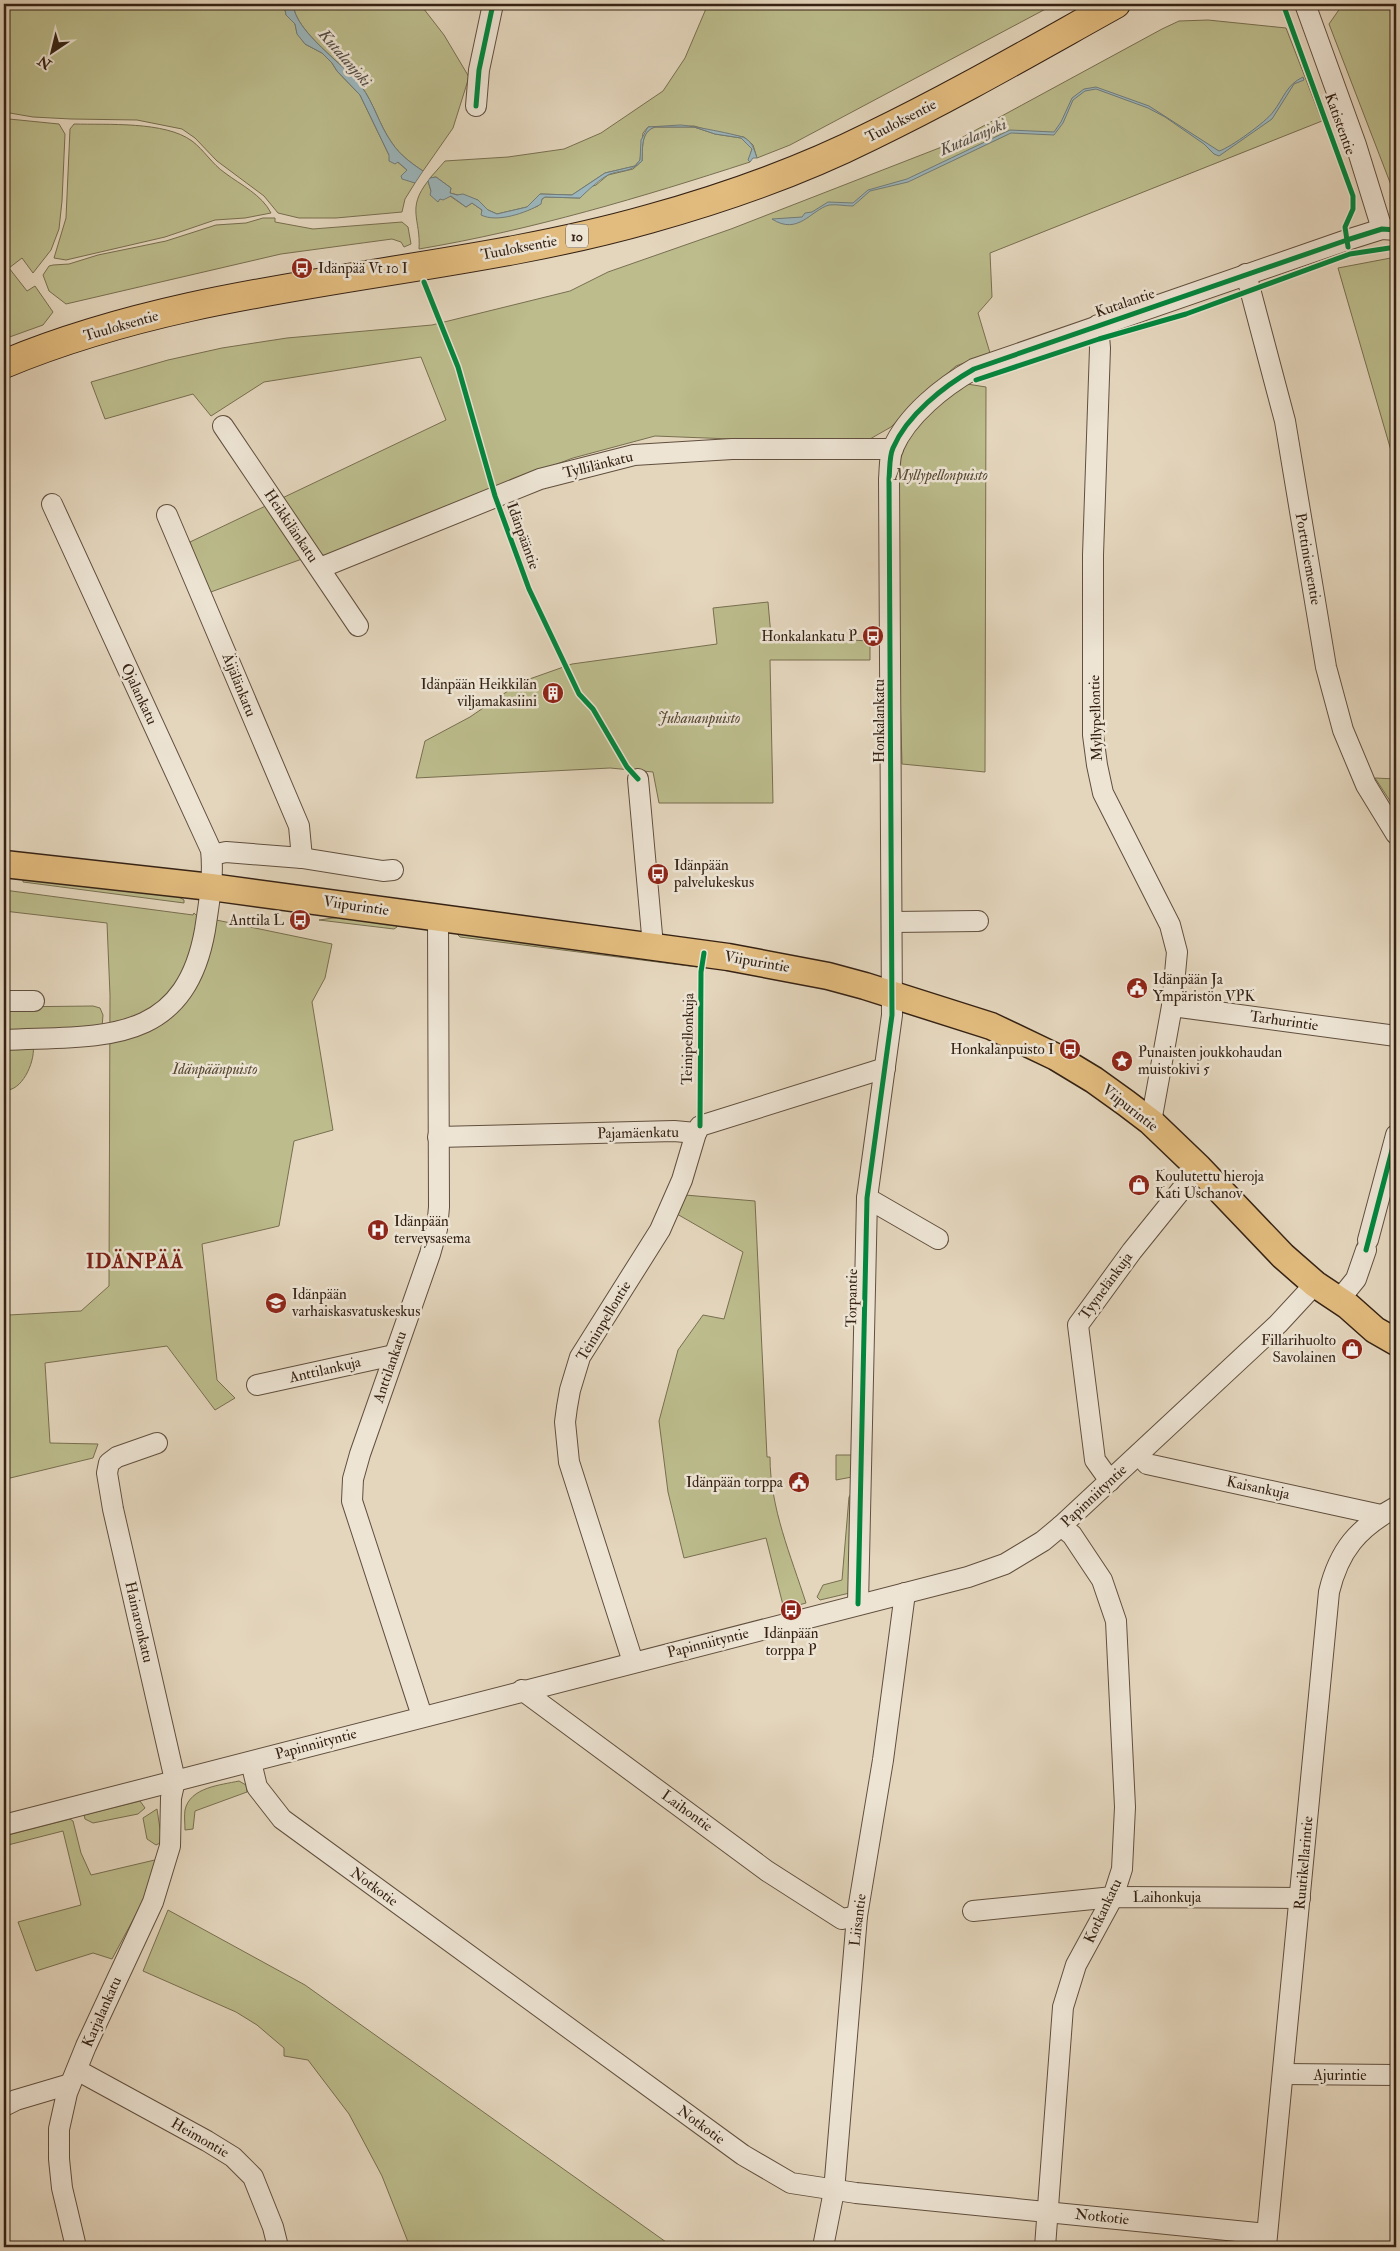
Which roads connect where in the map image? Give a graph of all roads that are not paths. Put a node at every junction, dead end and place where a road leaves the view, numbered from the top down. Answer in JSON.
{"nodes":[{"id":1,"x":493,"y":4,"type":"edge"},
{"id":2,"x":1116,"y":4,"type":"edge"},
{"id":3,"x":1305,"y":4,"type":"edge"},
{"id":4,"x":476,"y":106,"type":"dead end"},
{"id":5,"x":1389,"y":230,"type":"edge"},
{"id":6,"x":1246,"y":274,"type":"junction"},
{"id":7,"x":1098,"y":325,"type":"junction"},
{"id":8,"x":4,"y":364,"type":"edge"},
{"id":9,"x":223,"y":426,"type":"dead end"},
{"id":10,"x":893,"y":449,"type":"junction"},
{"id":11,"x":52,"y":504,"type":"dead end"},
{"id":12,"x":167,"y":514,"type":"dead end"},
{"id":13,"x":320,"y":568,"type":"junction"},
{"id":14,"x":358,"y":626,"type":"dead end"},
{"id":15,"x":638,"y":779,"type":"dead end"},
{"id":16,"x":1396,"y":834,"type":"edge"},
{"id":17,"x":212,"y":855,"type":"junction"},
{"id":18,"x":302,"y":858,"type":"junction"},
{"id":19,"x":4,"y":864,"type":"edge"},
{"id":20,"x":393,"y":870,"type":"dead end"},
{"id":21,"x":211,"y":887,"type":"junction"},
{"id":22,"x":438,"y":918,"type":"junction"},
{"id":23,"x":978,"y":921,"type":"dead end"},
{"id":24,"x":893,"y":922,"type":"junction"},
{"id":25,"x":653,"y":946,"type":"junction"},
{"id":26,"x":891,"y":993,"type":"junction"},
{"id":27,"x":4,"y":1001,"type":"edge"},
{"id":28,"x":34,"y":1001,"type":"dead end"},
{"id":29,"x":1172,"y":1006,"type":"junction"},
{"id":30,"x":1396,"y":1036,"type":"edge"},
{"id":31,"x":4,"y":1040,"type":"edge"},
{"id":32,"x":885,"y":1068,"type":"junction"},
{"id":33,"x":1152,"y":1122,"type":"junction"},
{"id":34,"x":696,"y":1133,"type":"junction"},
{"id":35,"x":1396,"y":1135,"type":"edge"},
{"id":36,"x":438,"y":1137,"type":"junction"},
{"id":37,"x":1199,"y":1168,"type":"junction"},
{"id":38,"x":867,"y":1198,"type":"junction"},
{"id":39,"x":938,"y":1239,"type":"dead end"},
{"id":40,"x":1315,"y":1284,"type":"junction"},
{"id":41,"x":1343,"y":1303,"type":"junction"},
{"id":42,"x":1396,"y":1329,"type":"edge"},
{"id":43,"x":1396,"y":1342,"type":"edge"},
{"id":44,"x":394,"y":1355,"type":"junction"},
{"id":45,"x":257,"y":1385,"type":"dead end"},
{"id":46,"x":157,"y":1443,"type":"dead end"},
{"id":47,"x":1139,"y":1454,"type":"junction"},
{"id":48,"x":1110,"y":1481,"type":"junction"},
{"id":49,"x":1389,"y":1511,"type":"edge"},
{"id":50,"x":1062,"y":1526,"type":"junction"},
{"id":51,"x":905,"y":1593,"type":"junction"},
{"id":52,"x":858,"y":1604,"type":"junction"},
{"id":53,"x":633,"y":1662,"type":"junction"},
{"id":54,"x":522,"y":1690,"type":"junction"},
{"id":55,"x":422,"y":1716,"type":"junction"},
{"id":56,"x":250,"y":1762,"type":"junction"},
{"id":57,"x":175,"y":1780,"type":"junction"},
{"id":58,"x":4,"y":1825,"type":"edge"},
{"id":59,"x":1113,"y":1897,"type":"junction"},
{"id":60,"x":1300,"y":1898,"type":"junction"},
{"id":61,"x":973,"y":1911,"type":"dead end"},
{"id":62,"x":857,"y":1916,"type":"junction"},
{"id":63,"x":1283,"y":2074,"type":"junction"},
{"id":64,"x":1396,"y":2075,"type":"edge"},
{"id":65,"x":73,"y":2077,"type":"junction"},
{"id":66,"x":4,"y":2106,"type":"edge"},
{"id":67,"x":834,"y":2191,"type":"junction"},
{"id":68,"x":1048,"y":2211,"type":"junction"},
{"id":69,"x":1266,"y":2240,"type":"edge"},
{"id":70,"x":76,"y":2247,"type":"edge"},
{"id":71,"x":278,"y":2247,"type":"edge"},
{"id":72,"x":823,"y":2247,"type":"edge"},
{"id":73,"x":1045,"y":2247,"type":"edge"}],
"edges":[{"from":1,"to":4,"type":"street"},
{"from":2,"to":8,"type":"highway","name":"Tuuloksentie","number":"10"},
{"from":3,"to":5,"type":"street","name":"Katistentie"},
{"from":5,"to":6,"type":"street","name":"Kutalantie"},
{"from":6,"to":7,"type":"street","name":"Kutalantie"},
{"from":6,"to":16,"type":"street","name":"Porttiniementie"},
{"from":7,"to":10,"type":"street","name":"Kutalantie"},
{"from":7,"to":29,"type":"street","name":"Myllypellontie"},
{"from":9,"to":13,"type":"street","name":"Heikkilänkatu"},
{"from":10,"to":13,"type":"street","name":"Tyllilänkatu"},
{"from":10,"to":24,"type":"street","name":"Honkalankatu"},
{"from":11,"to":17,"type":"street","name":"Ojalankatu"},
{"from":12,"to":18,"type":"street","name":"Äijälänkatu"},
{"from":13,"to":14,"type":"street","name":"Heikkilänkatu"},
{"from":15,"to":25,"type":"street"},
{"from":17,"to":18,"type":"street"},
{"from":17,"to":21,"type":"street","name":"Ojalankatu"},
{"from":18,"to":20,"type":"street"},
{"from":19,"to":21,"type":"main road","name":"Viipurintie"},
{"from":21,"to":22,"type":"main road","name":"Viipurintie"},
{"from":21,"to":31,"type":"street","name":"Ojalankatu"},
{"from":22,"to":25,"type":"main road","name":"Viipurintie"},
{"from":22,"to":36,"type":"street","name":"Anttilankatu"},
{"from":23,"to":24,"type":"street"},
{"from":24,"to":26,"type":"street","name":"Honkalankatu"},
{"from":25,"to":26,"type":"main road","name":"Viipurintie"},
{"from":26,"to":32,"type":"street","name":"Torpantie"},
{"from":26,"to":33,"type":"main road","name":"Viipurintie"},
{"from":27,"to":28,"type":"street"},
{"from":29,"to":30,"type":"street","name":"Tarhurintie"},
{"from":29,"to":33,"type":"street","name":"Myllypellontie"},
{"from":32,"to":34,"type":"street","name":"Pajamäenkatu"},
{"from":32,"to":38,"type":"street","name":"Torpantie"},
{"from":33,"to":37,"type":"main road","name":"Viipurintie"},
{"from":34,"to":36,"type":"street","name":"Pajamäenkatu"},
{"from":34,"to":53,"type":"street","name":"Teininpellontie"},
{"from":35,"to":41,"type":"street"},
{"from":36,"to":44,"type":"street","name":"Anttilankatu"},
{"from":37,"to":40,"type":"main road","name":"Viipurintie"},
{"from":37,"to":48,"type":"street","name":"Tyynelänkuja"},
{"from":38,"to":39,"type":"street"},
{"from":38,"to":52,"type":"street","name":"Torpantie"},
{"from":40,"to":41,"type":"main road","name":"Viipurintie"},
{"from":40,"to":47,"type":"street","name":"Papinniityntie"},
{"from":41,"to":42,"type":"main road","name":"Viipurintie"},
{"from":41,"to":43,"type":"main road","name":"Viipurintie"},
{"from":44,"to":45,"type":"street","name":"Anttilankuja"},
{"from":44,"to":55,"type":"street","name":"Anttilankatu"},
{"from":46,"to":57,"type":"street","name":"Hainaronkatu"},
{"from":47,"to":48,"type":"street","name":"Papinniityntie"},
{"from":47,"to":49,"type":"street","name":"Kaisankuja"},
{"from":48,"to":50,"type":"street","name":"Papinniityntie"},
{"from":49,"to":60,"type":"street","name":"Ruutikellarintie"},
{"from":50,"to":51,"type":"street","name":"Papinniityntie"},
{"from":50,"to":59,"type":"street","name":"Kotkankatu"},
{"from":51,"to":52,"type":"street","name":"Papinniityntie"},
{"from":51,"to":62,"type":"street","name":"Liisantie"},
{"from":52,"to":53,"type":"street","name":"Papinniityntie"},
{"from":53,"to":54,"type":"street","name":"Papinniityntie"},
{"from":54,"to":55,"type":"street","name":"Papinniityntie"},
{"from":54,"to":62,"type":"street","name":"Laihontie"},
{"from":55,"to":56,"type":"street","name":"Papinniityntie"},
{"from":56,"to":57,"type":"street","name":"Papinniityntie"},
{"from":56,"to":67,"type":"street","name":"Notkotie"},
{"from":57,"to":58,"type":"street","name":"Papinniityntie"},
{"from":57,"to":65,"type":"street","name":"Karjalankatu"},
{"from":59,"to":60,"type":"street","name":"Laihonkuja"},
{"from":59,"to":61,"type":"street","name":"Laihonkuja"},
{"from":59,"to":68,"type":"street","name":"Kotkankatu"},
{"from":60,"to":63,"type":"street","name":"Ruutikellarintie"},
{"from":62,"to":67,"type":"street","name":"Liisantie"},
{"from":63,"to":64,"type":"street","name":"Ajurintie"},
{"from":63,"to":69,"type":"street","name":"Ruutikellarintie"},
{"from":65,"to":66,"type":"street"},
{"from":65,"to":70,"type":"street","name":"Karjalankatu"},
{"from":65,"to":71,"type":"street","name":"Heimontie"},
{"from":67,"to":68,"type":"street","name":"Notkotie"},
{"from":67,"to":72,"type":"street","name":"Liisantie"},
{"from":68,"to":69,"type":"street","name":"Notkotie"},
{"from":68,"to":73,"type":"street","name":"Kotkankatu"}]}
